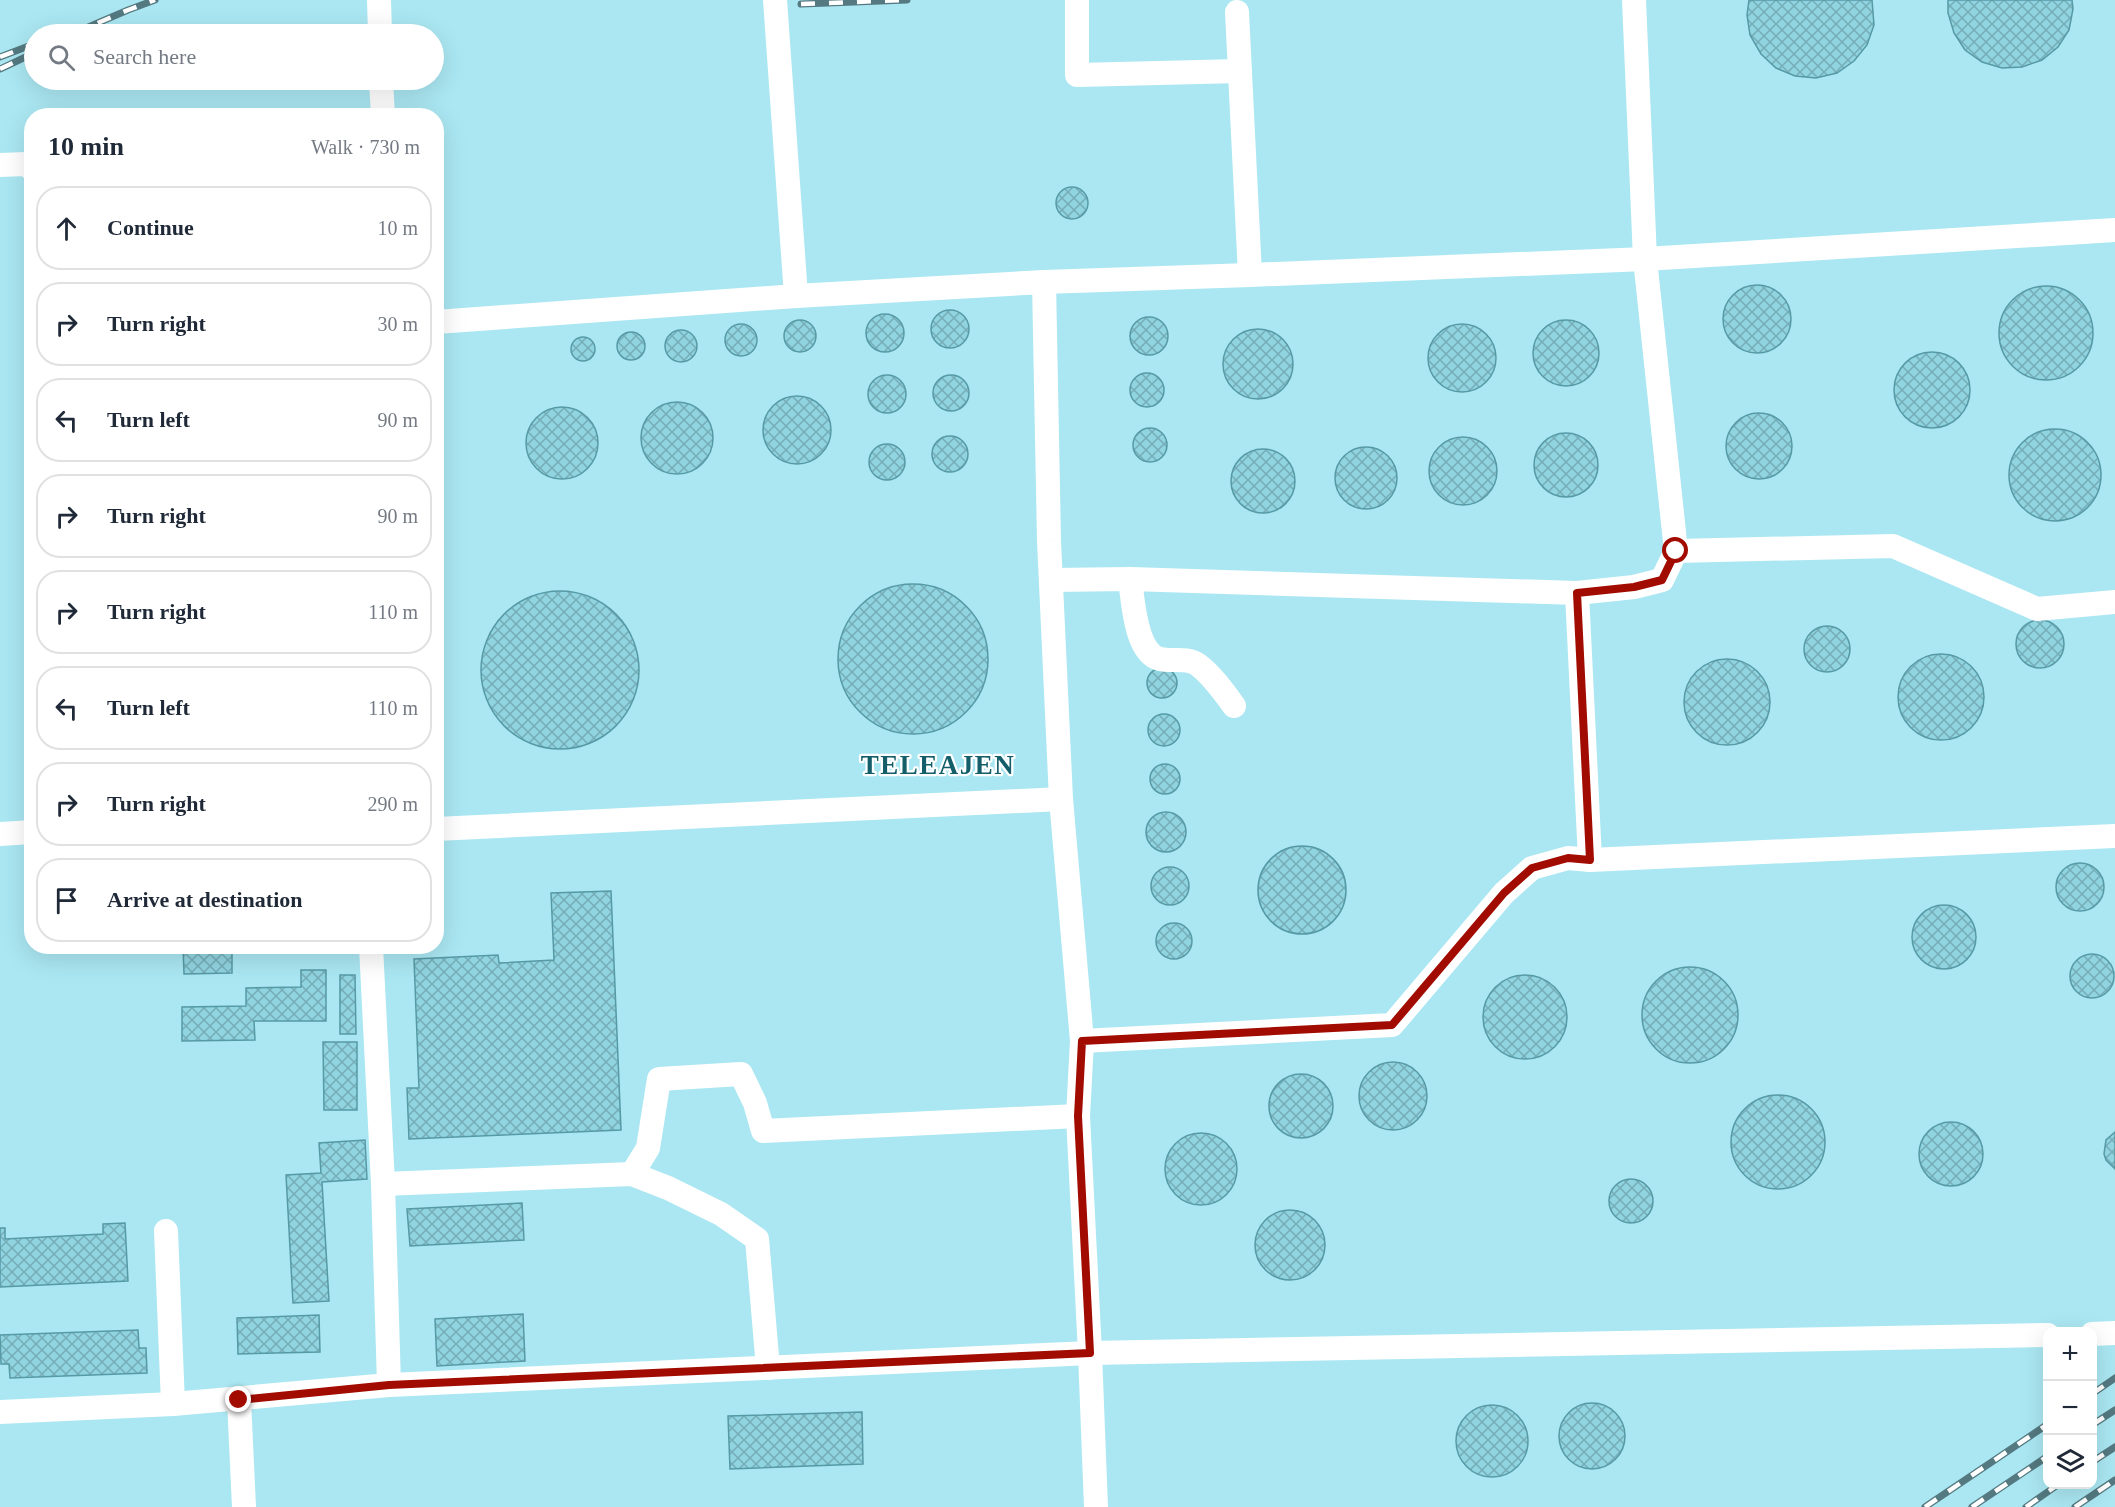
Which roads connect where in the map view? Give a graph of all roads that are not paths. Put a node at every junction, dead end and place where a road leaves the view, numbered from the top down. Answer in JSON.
{"nodes":[{"id":1,"x":378,"y":0,"type":"edge"},
{"id":2,"x":775,"y":0,"type":"edge"},
{"id":3,"x":1077,"y":0,"type":"edge"},
{"id":4,"x":1634,"y":0,"type":"edge"},
{"id":5,"x":1237,"y":12,"type":"dead end"},
{"id":6,"x":379,"y":24,"type":"edge"},
{"id":7,"x":1240,"y":71,"type":"junction"},
{"id":8,"x":382,"y":90,"type":"edge"},
{"id":9,"x":383,"y":108,"type":"edge"},
{"id":10,"x":0,"y":165,"type":"edge"},
{"id":11,"x":24,"y":165,"type":"edge"},
{"id":12,"x":2115,"y":230,"type":"edge"},
{"id":13,"x":1645,"y":259,"type":"junction"},
{"id":14,"x":1250,"y":275,"type":"junction"},
{"id":15,"x":1044,"y":282,"type":"junction"},
{"id":16,"x":796,"y":296,"type":"junction"},
{"id":17,"x":444,"y":321,"type":"edge"},
{"id":18,"x":1676,"y":551,"type":"junction"},
{"id":19,"x":1130,"y":579,"type":"junction"},
{"id":20,"x":1051,"y":580,"type":"junction"},
{"id":21,"x":1577,"y":593,"type":"junction"},
{"id":22,"x":2115,"y":602,"type":"edge"},
{"id":23,"x":1234,"y":706,"type":"dead end"},
{"id":24,"x":1061,"y":799,"type":"junction"},
{"id":25,"x":444,"y":829,"type":"edge"},
{"id":26,"x":24,"y":832,"type":"edge"},
{"id":27,"x":0,"y":834,"type":"edge"},
{"id":28,"x":2115,"y":836,"type":"edge"},
{"id":29,"x":1590,"y":860,"type":"junction"},
{"id":30,"x":371,"y":954,"type":"edge"},
{"id":31,"x":1082,"y":1041,"type":"junction"},
{"id":32,"x":1078,"y":1116,"type":"junction"},
{"id":33,"x":632,"y":1174,"type":"junction"},
{"id":34,"x":382,"y":1184,"type":"junction"},
{"id":35,"x":166,"y":1231,"type":"dead end"},
{"id":36,"x":2115,"y":1333,"type":"edge"},
{"id":37,"x":2097,"y":1334,"type":"edge"},
{"id":38,"x":2043,"y":1335,"type":"edge"},
{"id":39,"x":1090,"y":1353,"type":"junction"},
{"id":40,"x":768,"y":1368,"type":"junction"},
{"id":41,"x":389,"y":1385,"type":"junction"},
{"id":42,"x":239,"y":1400,"type":"junction"},
{"id":43,"x":173,"y":1404,"type":"junction"},
{"id":44,"x":0,"y":1412,"type":"edge"},
{"id":45,"x":244,"y":1507,"type":"edge"},
{"id":46,"x":1096,"y":1507,"type":"edge"}],
"edges":[{"from":1,"to":6,"type":"lane"},
{"from":2,"to":16,"type":"lane"},
{"from":3,"to":7,"type":"lane"},
{"from":4,"to":13,"type":"lane"},
{"from":5,"to":7,"type":"lane"},
{"from":7,"to":14,"type":"lane"},
{"from":8,"to":9,"type":"lane"},
{"from":10,"to":11,"type":"lane"},
{"from":12,"to":13,"type":"lane"},
{"from":13,"to":14,"type":"lane"},
{"from":13,"to":18,"type":"lane"},
{"from":14,"to":15,"type":"lane"},
{"from":15,"to":16,"type":"lane"},
{"from":15,"to":20,"type":"lane"},
{"from":16,"to":17,"type":"lane"},
{"from":18,"to":21,"type":"lane"},
{"from":18,"to":22,"type":"lane"},
{"from":19,"to":20,"type":"lane"},
{"from":19,"to":21,"type":"lane"},
{"from":19,"to":23,"type":"lane"},
{"from":20,"to":24,"type":"lane"},
{"from":21,"to":29,"type":"lane"},
{"from":24,"to":25,"type":"lane"},
{"from":24,"to":31,"type":"lane"},
{"from":26,"to":27,"type":"lane"},
{"from":28,"to":29,"type":"lane"},
{"from":29,"to":31,"type":"lane"},
{"from":30,"to":34,"type":"lane"},
{"from":31,"to":32,"type":"lane"},
{"from":32,"to":33,"type":"lane"},
{"from":32,"to":39,"type":"lane"},
{"from":33,"to":34,"type":"lane"},
{"from":33,"to":40,"type":"lane"},
{"from":34,"to":41,"type":"lane"},
{"from":35,"to":43,"type":"lane"},
{"from":36,"to":37,"type":"lane"},
{"from":38,"to":39,"type":"lane"},
{"from":39,"to":40,"type":"lane"},
{"from":39,"to":46,"type":"lane"},
{"from":40,"to":41,"type":"lane"},
{"from":41,"to":42,"type":"lane"},
{"from":42,"to":43,"type":"lane"},
{"from":42,"to":45,"type":"lane"},
{"from":43,"to":44,"type":"lane"}]}
